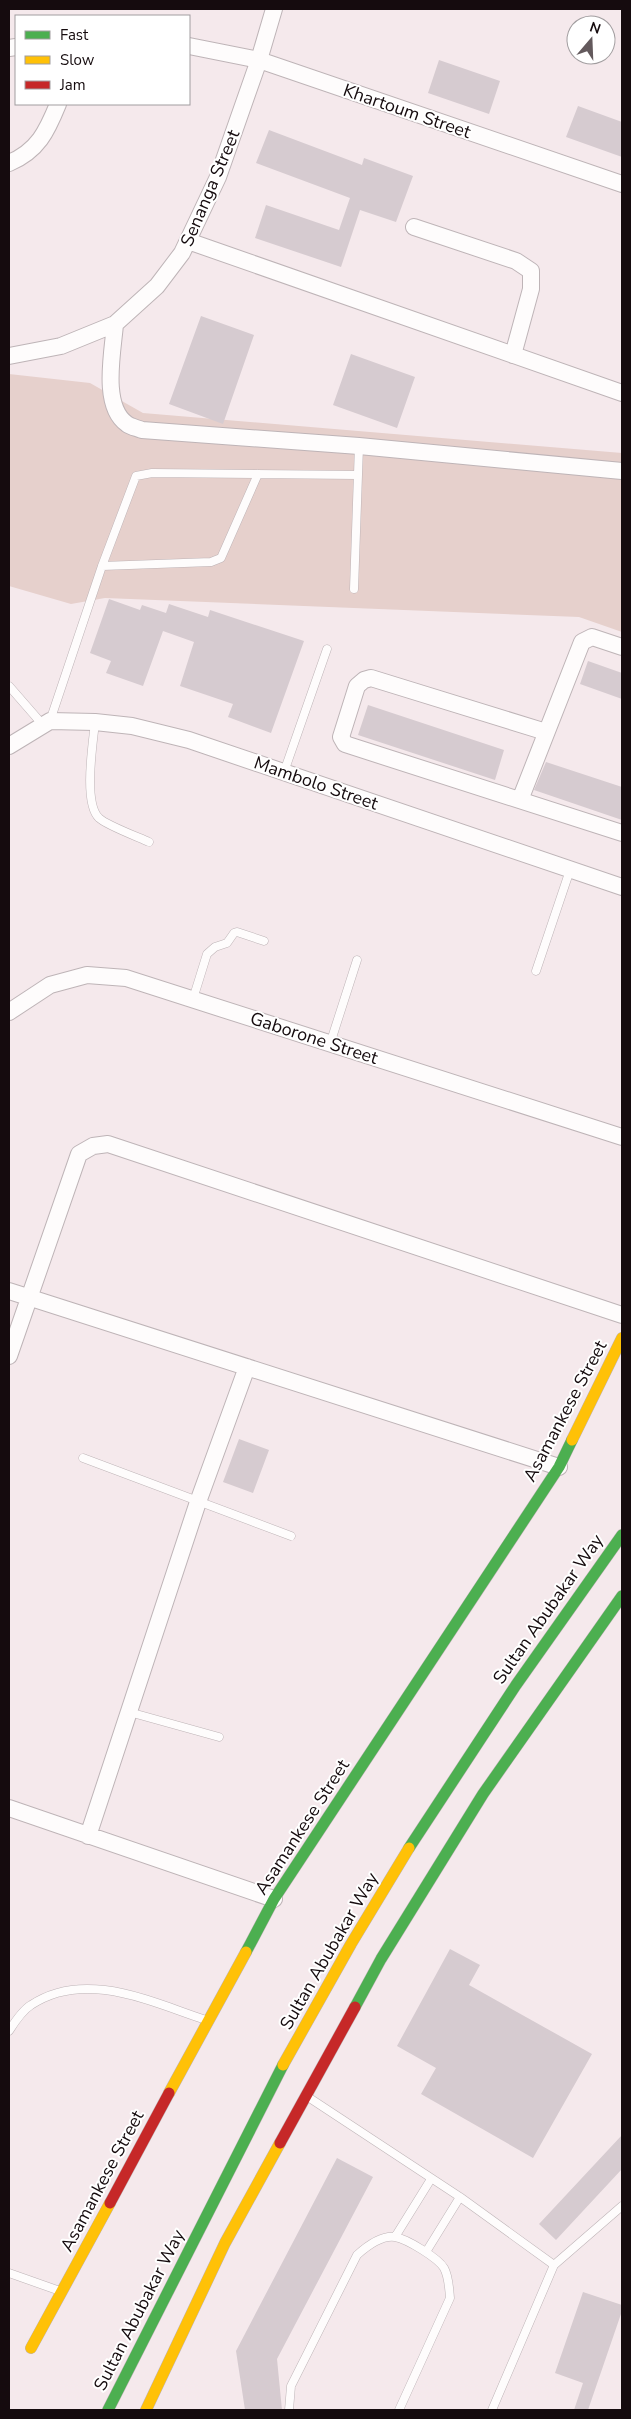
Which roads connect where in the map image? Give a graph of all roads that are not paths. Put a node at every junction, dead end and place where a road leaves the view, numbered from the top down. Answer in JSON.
{"nodes":[{"id":1,"x":274,"y":9,"type":"edge"},
{"id":2,"x":190,"y":46,"type":"edge"},
{"id":3,"x":259,"y":60,"type":"junction"},
{"id":4,"x":58,"y":105,"type":"edge"},
{"id":5,"x":9,"y":163,"type":"edge"},
{"id":6,"x":622,"y":184,"type":"edge"},
{"id":7,"x":414,"y":227,"type":"dead end"},
{"id":8,"x":188,"y":241,"type":"junction"},
{"id":9,"x":115,"y":324,"type":"junction"},
{"id":10,"x":513,"y":354,"type":"junction"},
{"id":11,"x":9,"y":356,"type":"edge"},
{"id":12,"x":622,"y":393,"type":"edge"},
{"id":13,"x":359,"y":446,"type":"junction"},
{"id":14,"x":622,"y":471,"type":"edge"},
{"id":15,"x":258,"y":474,"type":"junction"},
{"id":16,"x":358,"y":475,"type":"junction"},
{"id":17,"x":102,"y":566,"type":"junction"},
{"id":18,"x":354,"y":589,"type":"dead end"},
{"id":19,"x":622,"y":647,"type":"edge"},
{"id":20,"x":327,"y":649,"type":"dead end"},
{"id":21,"x":9,"y":686,"type":"edge"},
{"id":22,"x":95,"y":722,"type":"junction"},
{"id":23,"x":47,"y":723,"type":"junction"},
{"id":24,"x":546,"y":732,"type":"junction"},
{"id":25,"x":9,"y":746,"type":"edge"},
{"id":26,"x":284,"y":772,"type":"junction"},
{"id":27,"x":520,"y":800,"type":"junction"},
{"id":28,"x":622,"y":833,"type":"edge"},
{"id":29,"x":148,"y":842,"type":"dead end"},
{"id":30,"x":570,"y":870,"type":"junction"},
{"id":31,"x":622,"y":888,"type":"edge"},
{"id":32,"x":264,"y":941,"type":"dead end"},
{"id":33,"x":357,"y":960,"type":"dead end"},
{"id":34,"x":536,"y":971,"type":"dead end"},
{"id":35,"x":193,"y":999,"type":"junction"},
{"id":36,"x":9,"y":1012,"type":"edge"},
{"id":37,"x":330,"y":1044,"type":"junction"},
{"id":38,"x":622,"y":1137,"type":"edge"},
{"id":39,"x":9,"y":1291,"type":"edge"},
{"id":40,"x":29,"y":1297,"type":"junction"},
{"id":41,"x":622,"y":1315,"type":"edge"},
{"id":42,"x":622,"y":1338,"type":"edge"},
{"id":43,"x":9,"y":1356,"type":"edge"},
{"id":44,"x":247,"y":1367,"type":"junction"},
{"id":45,"x":83,"y":1458,"type":"dead end"},
{"id":46,"x":559,"y":1467,"type":"junction"},
{"id":47,"x":198,"y":1502,"type":"junction"},
{"id":48,"x":622,"y":1535,"type":"edge"},
{"id":49,"x":291,"y":1536,"type":"dead end"},
{"id":50,"x":622,"y":1596,"type":"edge"},
{"id":51,"x":129,"y":1712,"type":"junction"},
{"id":52,"x":219,"y":1737,"type":"dead end"},
{"id":53,"x":9,"y":1808,"type":"edge"},
{"id":54,"x":88,"y":1836,"type":"junction"},
{"id":55,"x":274,"y":1899,"type":"junction"},
{"id":56,"x":208,"y":2021,"type":"junction"},
{"id":57,"x":9,"y":2031,"type":"edge"},
{"id":58,"x":304,"y":2095,"type":"junction"},
{"id":59,"x":431,"y":2179,"type":"junction"},
{"id":60,"x":460,"y":2197,"type":"junction"},
{"id":61,"x":622,"y":2206,"type":"edge"},
{"id":62,"x":395,"y":2237,"type":"junction"},
{"id":63,"x":426,"y":2252,"type":"junction"},
{"id":64,"x":554,"y":2265,"type":"junction"},
{"id":65,"x":9,"y":2273,"type":"edge"},
{"id":66,"x":62,"y":2291,"type":"junction"},
{"id":67,"x":31,"y":2348,"type":"dead end"},
{"id":68,"x":108,"y":2410,"type":"edge"},
{"id":69,"x":146,"y":2410,"type":"edge"},
{"id":70,"x":289,"y":2410,"type":"edge"},
{"id":71,"x":399,"y":2410,"type":"edge"},
{"id":72,"x":492,"y":2410,"type":"edge"}],
"edges":[{"from":1,"to":3,"type":"street","name":"Senanga Street"},
{"from":2,"to":3,"type":"street","name":"Khartoum Street"},
{"from":3,"to":6,"type":"street","name":"Khartoum Street"},
{"from":3,"to":8,"type":"street","name":"Senanga Street"},
{"from":4,"to":5,"type":"street"},
{"from":7,"to":10,"type":"street"},
{"from":8,"to":9,"type":"street","name":"Senanga Street"},
{"from":8,"to":10,"type":"street"},
{"from":9,"to":11,"type":"street","name":"Senanga Street"},
{"from":9,"to":13,"type":"street"},
{"from":10,"to":12,"type":"street"},
{"from":13,"to":14,"type":"street"},
{"from":13,"to":16,"type":"lane"},
{"from":15,"to":16,"type":"lane"},
{"from":15,"to":17,"type":"lane"},
{"from":15,"to":17,"type":"lane"},
{"from":16,"to":18,"type":"lane"},
{"from":17,"to":23,"type":"lane"},
{"from":19,"to":24,"type":"street"},
{"from":20,"to":26,"type":"lane"},
{"from":21,"to":23,"type":"lane"},
{"from":22,"to":23,"type":"street","name":"Mambolo Street"},
{"from":22,"to":26,"type":"street","name":"Mambolo Street"},
{"from":22,"to":29,"type":"lane"},
{"from":23,"to":25,"type":"street"},
{"from":24,"to":27,"type":"street"},
{"from":24,"to":27,"type":"street"},
{"from":26,"to":30,"type":"street","name":"Mambolo Street"},
{"from":27,"to":28,"type":"street"},
{"from":30,"to":31,"type":"street","name":"Mambolo Street"},
{"from":30,"to":34,"type":"lane"},
{"from":32,"to":35,"type":"lane"},
{"from":33,"to":37,"type":"lane"},
{"from":35,"to":36,"type":"street","name":"Gaborone Street"},
{"from":35,"to":37,"type":"street","name":"Gaborone Street"},
{"from":37,"to":38,"type":"street","name":"Gaborone Street"},
{"from":39,"to":40,"type":"street"},
{"from":40,"to":41,"type":"street"},
{"from":40,"to":43,"type":"street"},
{"from":40,"to":44,"type":"street"},
{"from":42,"to":46,"type":"main road","name":"Asamankese Street"},
{"from":44,"to":46,"type":"street"},
{"from":44,"to":47,"type":"street"},
{"from":45,"to":47,"type":"lane"},
{"from":46,"to":55,"type":"main road","name":"Asamankese Street"},
{"from":47,"to":49,"type":"lane"},
{"from":47,"to":51,"type":"street"},
{"from":48,"to":68,"type":"main road","name":"Sultan Abubakar Way"},
{"from":50,"to":58,"type":"main road"},
{"from":51,"to":52,"type":"lane"},
{"from":51,"to":54,"type":"street"},
{"from":53,"to":54,"type":"street"},
{"from":54,"to":55,"type":"street"},
{"from":55,"to":56,"type":"main road","name":"Asamankese Street"},
{"from":56,"to":57,"type":"lane"},
{"from":56,"to":66,"type":"main road","name":"Asamankese Street"},
{"from":58,"to":59,"type":"lane"},
{"from":58,"to":69,"type":"main road"},
{"from":59,"to":60,"type":"lane"},
{"from":59,"to":62,"type":"lane"},
{"from":60,"to":63,"type":"lane"},
{"from":60,"to":64,"type":"lane"},
{"from":61,"to":64,"type":"lane"},
{"from":62,"to":63,"type":"lane"},
{"from":62,"to":70,"type":"lane"},
{"from":63,"to":71,"type":"lane"},
{"from":64,"to":72,"type":"lane"},
{"from":65,"to":66,"type":"lane"},
{"from":66,"to":67,"type":"main road","name":"Asamankese Street"}]}
